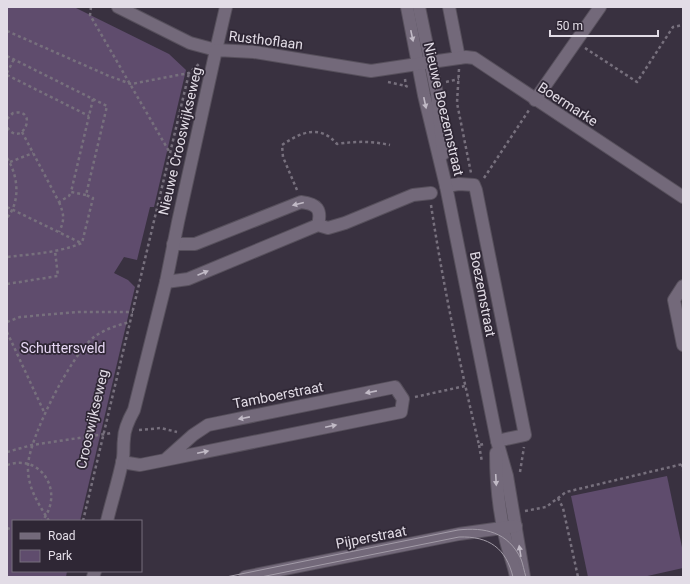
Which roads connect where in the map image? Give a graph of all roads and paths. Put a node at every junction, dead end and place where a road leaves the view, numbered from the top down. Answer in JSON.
{"nodes":[{"id":1,"x":91,"y":7,"type":"edge"},
{"id":2,"x":118,"y":7,"type":"edge"},
{"id":3,"x":226,"y":7,"type":"edge"},
{"id":4,"x":407,"y":7,"type":"edge"},
{"id":5,"x":420,"y":7,"type":"edge"},
{"id":6,"x":449,"y":7,"type":"edge"},
{"id":7,"x":600,"y":7,"type":"edge"},
{"id":8,"x":683,"y":25,"type":"edge"},
{"id":9,"x":7,"y":31,"type":"edge"},
{"id":10,"x":576,"y":41,"type":"junction"},
{"id":11,"x":216,"y":50,"type":"junction"},
{"id":12,"x":7,"y":56,"type":"edge"},
{"id":13,"x":459,"y":58,"type":"junction"},
{"id":14,"x":14,"y":60,"type":"junction"},
{"id":15,"x":431,"y":62,"type":"junction"},
{"id":16,"x":200,"y":64,"type":"dead end"},
{"id":17,"x":418,"y":64,"type":"junction"},
{"id":18,"x":189,"y":73,"type":"junction"},
{"id":19,"x":7,"y":74,"type":"edge"},
{"id":20,"x":131,"y":84,"type":"junction"},
{"id":21,"x":93,"y":99,"type":"junction"},
{"id":22,"x":535,"y":100,"type":"junction"},
{"id":23,"x":89,"y":116,"type":"junction"},
{"id":24,"x":7,"y":119,"type":"edge"},
{"id":25,"x":7,"y":127,"type":"edge"},
{"id":26,"x":22,"y":132,"type":"junction"},
{"id":27,"x":390,"y":145,"type":"dead end"},
{"id":28,"x":33,"y":153,"type":"junction"},
{"id":29,"x":170,"y":154,"type":"junction"},
{"id":30,"x":7,"y":158,"type":"edge"},
{"id":31,"x":10,"y":162,"type":"junction"},
{"id":32,"x":446,"y":186,"type":"junction"},
{"id":33,"x":475,"y":188,"type":"junction"},
{"id":34,"x":71,"y":192,"type":"junction"},
{"id":35,"x":431,"y":193,"type":"joint"},
{"id":36,"x":86,"y":195,"type":"junction"},
{"id":37,"x":683,"y":197,"type":"edge"},
{"id":38,"x":59,"y":202,"type":"junction"},
{"id":39,"x":301,"y":202,"type":"junction"},
{"id":40,"x":7,"y":207,"type":"edge"},
{"id":41,"x":13,"y":210,"type":"junction"},
{"id":42,"x":7,"y":218,"type":"edge"},
{"id":43,"x":318,"y":225,"type":"junction"},
{"id":44,"x":59,"y":232,"type":"junction"},
{"id":45,"x":82,"y":243,"type":"junction"},
{"id":46,"x":173,"y":244,"type":"junction"},
{"id":47,"x":55,"y":251,"type":"junction"},
{"id":48,"x":7,"y":257,"type":"edge"},
{"id":49,"x":140,"y":278,"type":"joint"},
{"id":50,"x":166,"y":282,"type":"junction"},
{"id":51,"x":7,"y":284,"type":"edge"},
{"id":52,"x":683,"y":286,"type":"edge"},
{"id":53,"x":133,"y":312,"type":"junction"},
{"id":54,"x":7,"y":322,"type":"edge"},
{"id":55,"x":130,"y":322,"type":"junction"},
{"id":56,"x":7,"y":332,"type":"edge"},
{"id":57,"x":683,"y":345,"type":"edge"},
{"id":58,"x":465,"y":386,"type":"junction"},
{"id":59,"x":403,"y":399,"type":"junction"},
{"id":60,"x":45,"y":414,"type":"junction"},
{"id":61,"x":126,"y":431,"type":"junction"},
{"id":62,"x":104,"y":434,"type":"junction"},
{"id":63,"x":193,"y":435,"type":"junction"},
{"id":64,"x":497,"y":441,"type":"junction"},
{"id":65,"x":32,"y":446,"type":"junction"},
{"id":66,"x":7,"y":452,"type":"edge"},
{"id":67,"x":165,"y":460,"type":"junction"},
{"id":68,"x":122,"y":462,"type":"junction"},
{"id":69,"x":682,"y":464,"type":"edge"},
{"id":70,"x":7,"y":465,"type":"edge"},
{"id":71,"x":28,"y":465,"type":"junction"},
{"id":72,"x":683,"y":470,"type":"edge"},
{"id":73,"x":558,"y":498,"type":"junction"},
{"id":74,"x":522,"y":511,"type":"dead end"},
{"id":75,"x":46,"y":516,"type":"junction"},
{"id":76,"x":43,"y":520,"type":"edge"},
{"id":77,"x":48,"y":520,"type":"edge"},
{"id":78,"x":83,"y":520,"type":"edge"},
{"id":79,"x":107,"y":520,"type":"edge"},
{"id":80,"x":516,"y":526,"type":"junction"},
{"id":81,"x":503,"y":528,"type":"junction"},
{"id":82,"x":245,"y":577,"type":"edge"},
{"id":83,"x":516,"y":577,"type":"edge"},
{"id":84,"x":524,"y":577,"type":"edge"},
{"id":85,"x":578,"y":577,"type":"edge"}],
"edges":[{"from":1,"to":20,"type":"path"},
{"from":2,"to":11,"type":"street","name":"Rusthoflaan"},
{"from":3,"to":11,"type":"street","name":"Nieuwe Crooswijkseweg"},
{"from":4,"to":17,"type":"street","name":"Nieuwe Boezemstraat","one_way":true},
{"from":5,"to":15,"type":"street","name":"Nieuwe Boezemstraat"},
{"from":6,"to":13,"type":"street","name":"Nieuwe Boezemstraat"},
{"from":7,"to":10,"type":"street"},
{"from":8,"to":10,"type":"path"},
{"from":9,"to":20,"type":"path"},
{"from":10,"to":22,"type":"street"},
{"from":11,"to":17,"type":"street","name":"Rusthoflaan"},
{"from":11,"to":46,"type":"street","name":"Nieuwe Crooswijkseweg"},
{"from":12,"to":14,"type":"path"},
{"from":13,"to":15,"type":"street","name":"Boermarke"},
{"from":13,"to":22,"type":"street","name":"Boermarke"},
{"from":13,"to":33,"type":"path","name":"Nieuwe Boezemstraat"},
{"from":14,"to":19,"type":"path"},
{"from":14,"to":21,"type":"path"},
{"from":15,"to":17,"type":"street","name":"Rusthoflaan"},
{"from":15,"to":32,"type":"street","name":"Nieuwe Boezemstraat"},
{"from":16,"to":18,"type":"path"},
{"from":17,"to":32,"type":"street","name":"Nieuwe Boezemstraat","one_way":true},
{"from":18,"to":20,"type":"path"},
{"from":18,"to":29,"type":"path","name":"Nieuwe Crooswijkseweg"},
{"from":19,"to":23,"type":"path"},
{"from":20,"to":29,"type":"path"},
{"from":21,"to":23,"type":"path"},
{"from":21,"to":36,"type":"path"},
{"from":22,"to":33,"type":"path"},
{"from":22,"to":37,"type":"street","name":"Boermarke"},
{"from":23,"to":34,"type":"path"},
{"from":24,"to":26,"type":"path"},
{"from":25,"to":26,"type":"path"},
{"from":26,"to":28,"type":"path"},
{"from":27,"to":39,"type":"path"},
{"from":28,"to":31,"type":"path"},
{"from":28,"to":38,"type":"path"},
{"from":29,"to":49,"type":"path","name":"Nieuwe Crooswijkseweg"},
{"from":30,"to":31,"type":"path"},
{"from":31,"to":41,"type":"path"},
{"from":32,"to":33,"type":"street"},
{"from":32,"to":64,"type":"street","name":"Boezemstraat"},
{"from":33,"to":64,"type":"street","name":"Boezemstraat"},
{"from":34,"to":36,"type":"path"},
{"from":34,"to":38,"type":"path"},
{"from":35,"to":43,"type":"street"},
{"from":35,"to":58,"type":"path"},
{"from":36,"to":45,"type":"path"},
{"from":38,"to":44,"type":"path"},
{"from":39,"to":43,"type":"street"},
{"from":39,"to":46,"type":"street","one_way":true},
{"from":40,"to":41,"type":"path"},
{"from":41,"to":42,"type":"path"},
{"from":41,"to":44,"type":"path"},
{"from":50,"to":43,"type":"street","one_way":true},
{"from":44,"to":45,"type":"path"},
{"from":45,"to":47,"type":"path"},
{"from":46,"to":50,"type":"street","name":"Nieuwe Crooswijkseweg"},
{"from":47,"to":48,"type":"path"},
{"from":47,"to":51,"type":"path"},
{"from":49,"to":53,"type":"path","name":"Crooswijkseweg"},
{"from":50,"to":61,"type":"street"},
{"from":52,"to":57,"type":"street"},
{"from":53,"to":54,"type":"path"},
{"from":53,"to":55,"type":"path","name":"Crooswijkseweg"},
{"from":55,"to":60,"type":"path"},
{"from":55,"to":62,"type":"path","name":"Crooswijkseweg"},
{"from":56,"to":60,"type":"path"},
{"from":58,"to":59,"type":"path"},
{"from":58,"to":64,"type":"path"},
{"from":59,"to":63,"type":"street","name":"Tamboerstraat","one_way":true},
{"from":67,"to":59,"type":"street","one_way":true},
{"from":60,"to":65,"type":"path"},
{"from":61,"to":62,"type":"path"},
{"from":61,"to":63,"type":"path"},
{"from":61,"to":68,"type":"street"},
{"from":62,"to":65,"type":"path"},
{"from":62,"to":78,"type":"path","name":"Crooswijkseweg"},
{"from":63,"to":67,"type":"street","name":"Tamboerstraat"},
{"from":64,"to":80,"type":"street","name":"Boezemstraat"},
{"from":64,"to":81,"type":"street","name":"Boezemstraat","one_way":true},
{"from":65,"to":66,"type":"path"},
{"from":65,"to":71,"type":"path"},
{"from":67,"to":68,"type":"street"},
{"from":68,"to":79,"type":"street"},
{"from":69,"to":72,"type":"path"},
{"from":69,"to":73,"type":"path"},
{"from":70,"to":71,"type":"path"},
{"from":71,"to":75,"type":"path"},
{"from":71,"to":75,"type":"path"},
{"from":73,"to":74,"type":"path"},
{"from":73,"to":85,"type":"path"},
{"from":75,"to":76,"type":"path"},
{"from":75,"to":77,"type":"path"},
{"from":80,"to":81,"type":"street","name":"Pijperstraat"},
{"from":84,"to":80,"type":"street","name":"Boezemstraat","one_way":true},
{"from":81,"to":82,"type":"street","name":"Pijperstraat"},
{"from":81,"to":83,"type":"street","name":"Boezemstraat"}]}
